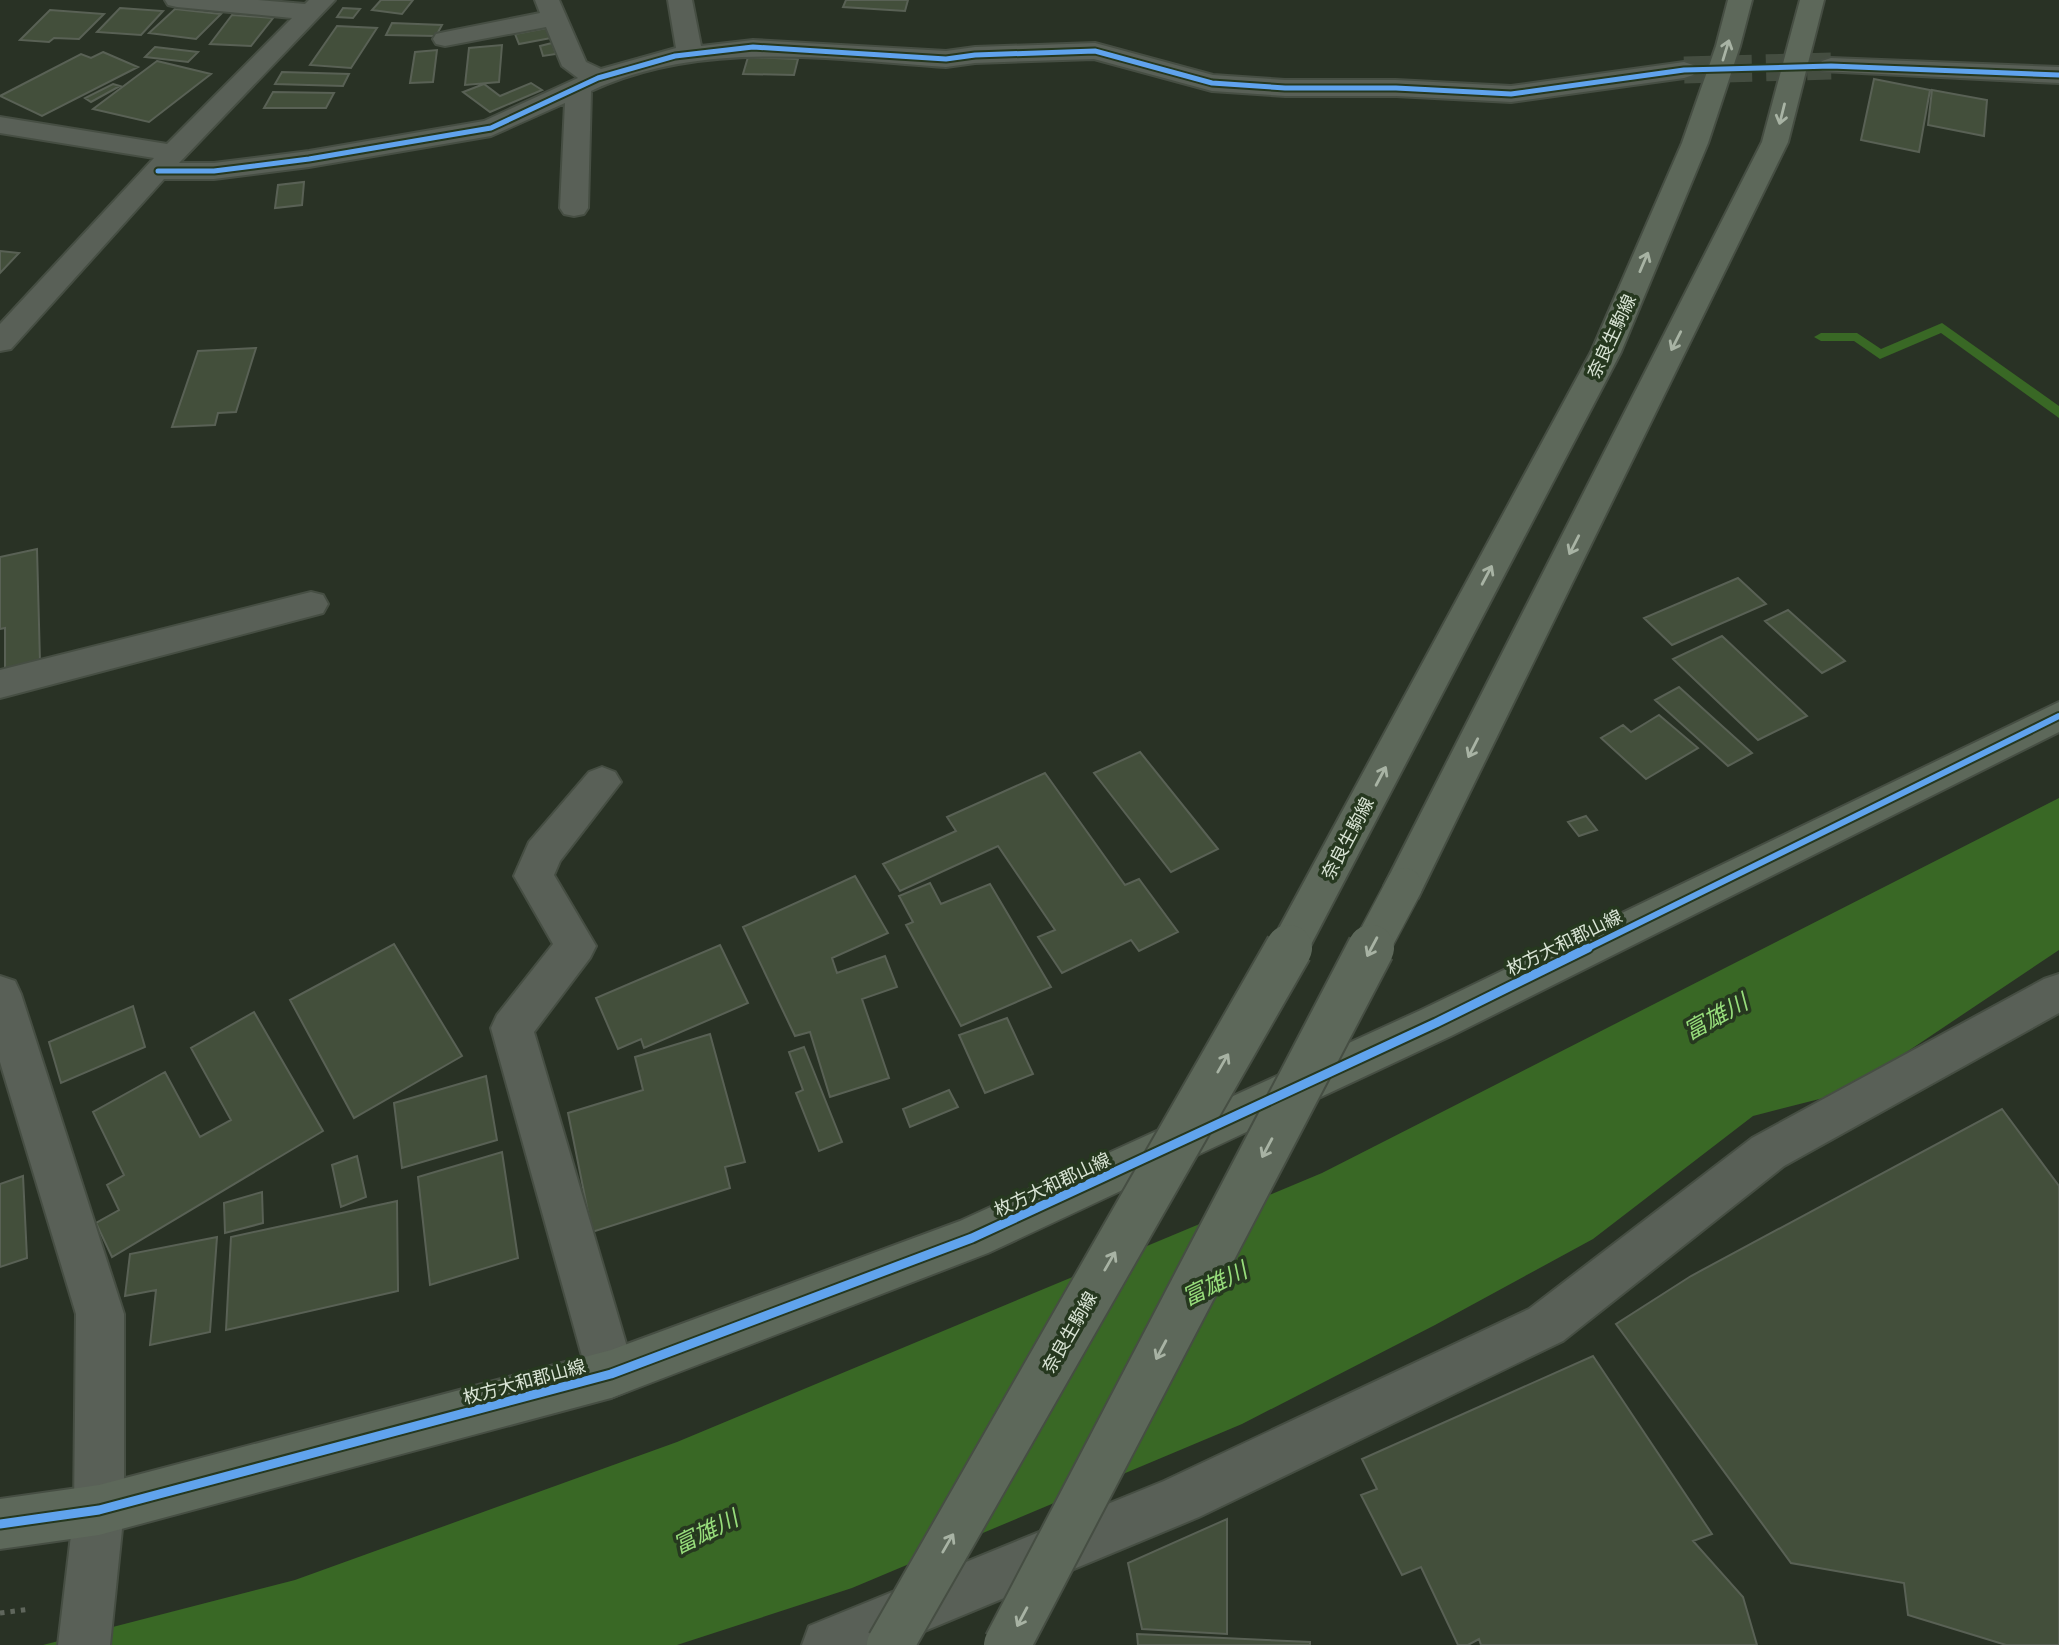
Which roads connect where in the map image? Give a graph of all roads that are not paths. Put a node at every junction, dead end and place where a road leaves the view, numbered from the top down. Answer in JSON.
{"nodes":[{"id":1,"x":177,"y":0,"type":"edge"},
{"id":2,"x":680,"y":0,"type":"edge"},
{"id":3,"x":1740,"y":0,"type":"edge"},
{"id":4,"x":1812,"y":0,"type":"edge"},
{"id":5,"x":316,"y":6,"type":"edge"},
{"id":6,"x":551,"y":9,"type":"edge"},
{"id":7,"x":445,"y":39,"type":"dead end"},
{"id":8,"x":690,"y":55,"type":"junction"},
{"id":9,"x":1832,"y":66,"type":"tunnel mouth"},
{"id":10,"x":1684,"y":70,"type":"tunnel mouth"},
{"id":11,"x":2059,"y":75,"type":"edge"},
{"id":12,"x":588,"y":83,"type":"junction"},
{"id":13,"x":0,"y":125,"type":"edge"},
{"id":14,"x":165,"y":162,"type":"junction"},
{"id":15,"x":574,"y":208,"type":"dead end"},
{"id":16,"x":0,"y":342,"type":"edge"},
{"id":17,"x":311,"y":604,"type":"dead end"},
{"id":18,"x":0,"y":684,"type":"edge"},
{"id":19,"x":2059,"y":716,"type":"edge"},
{"id":20,"x":602,"y":782,"type":"dead end"},
{"id":21,"x":2059,"y":992,"type":"edge"},
{"id":22,"x":0,"y":994,"type":"edge"},
{"id":23,"x":611,"y":1374,"type":"junction"},
{"id":24,"x":99,"y":1510,"type":"junction"},
{"id":25,"x":0,"y":1524,"type":"edge"},
{"id":26,"x":85,"y":1636,"type":"edge"},
{"id":27,"x":828,"y":1645,"type":"edge"},
{"id":28,"x":890,"y":1645,"type":"edge"},
{"id":29,"x":1007,"y":1645,"type":"edge"}],
"edges":[{"from":1,"to":5,"type":"street"},
{"from":2,"to":8,"type":"street"},
{"from":28,"to":3,"type":"main road","name":"奈良生駒線","one_way":true,"bridge":true},
{"from":4,"to":29,"type":"main road","one_way":true,"bridge":true},
{"from":5,"to":14,"type":"street"},
{"from":6,"to":7,"type":"street"},
{"from":6,"to":12,"type":"street"},
{"from":8,"to":10,"type":"street"},
{"from":8,"to":12,"type":"street"},
{"from":9,"to":11,"type":"street"},
{"from":12,"to":14,"type":"street"},
{"from":12,"to":15,"type":"street"},
{"from":13,"to":14,"type":"street"},
{"from":14,"to":16,"type":"street"},
{"from":17,"to":18,"type":"street"},
{"from":19,"to":23,"type":"main road","name":"枚方大和郡山線"},
{"from":20,"to":23,"type":"street"},
{"from":21,"to":27,"type":"street"},
{"from":22,"to":24,"type":"street"},
{"from":23,"to":24,"type":"main road","name":"枚方大和郡山線"},
{"from":24,"to":25,"type":"main road","name":"枚方大和郡山線"},
{"from":24,"to":26,"type":"street"}]}
